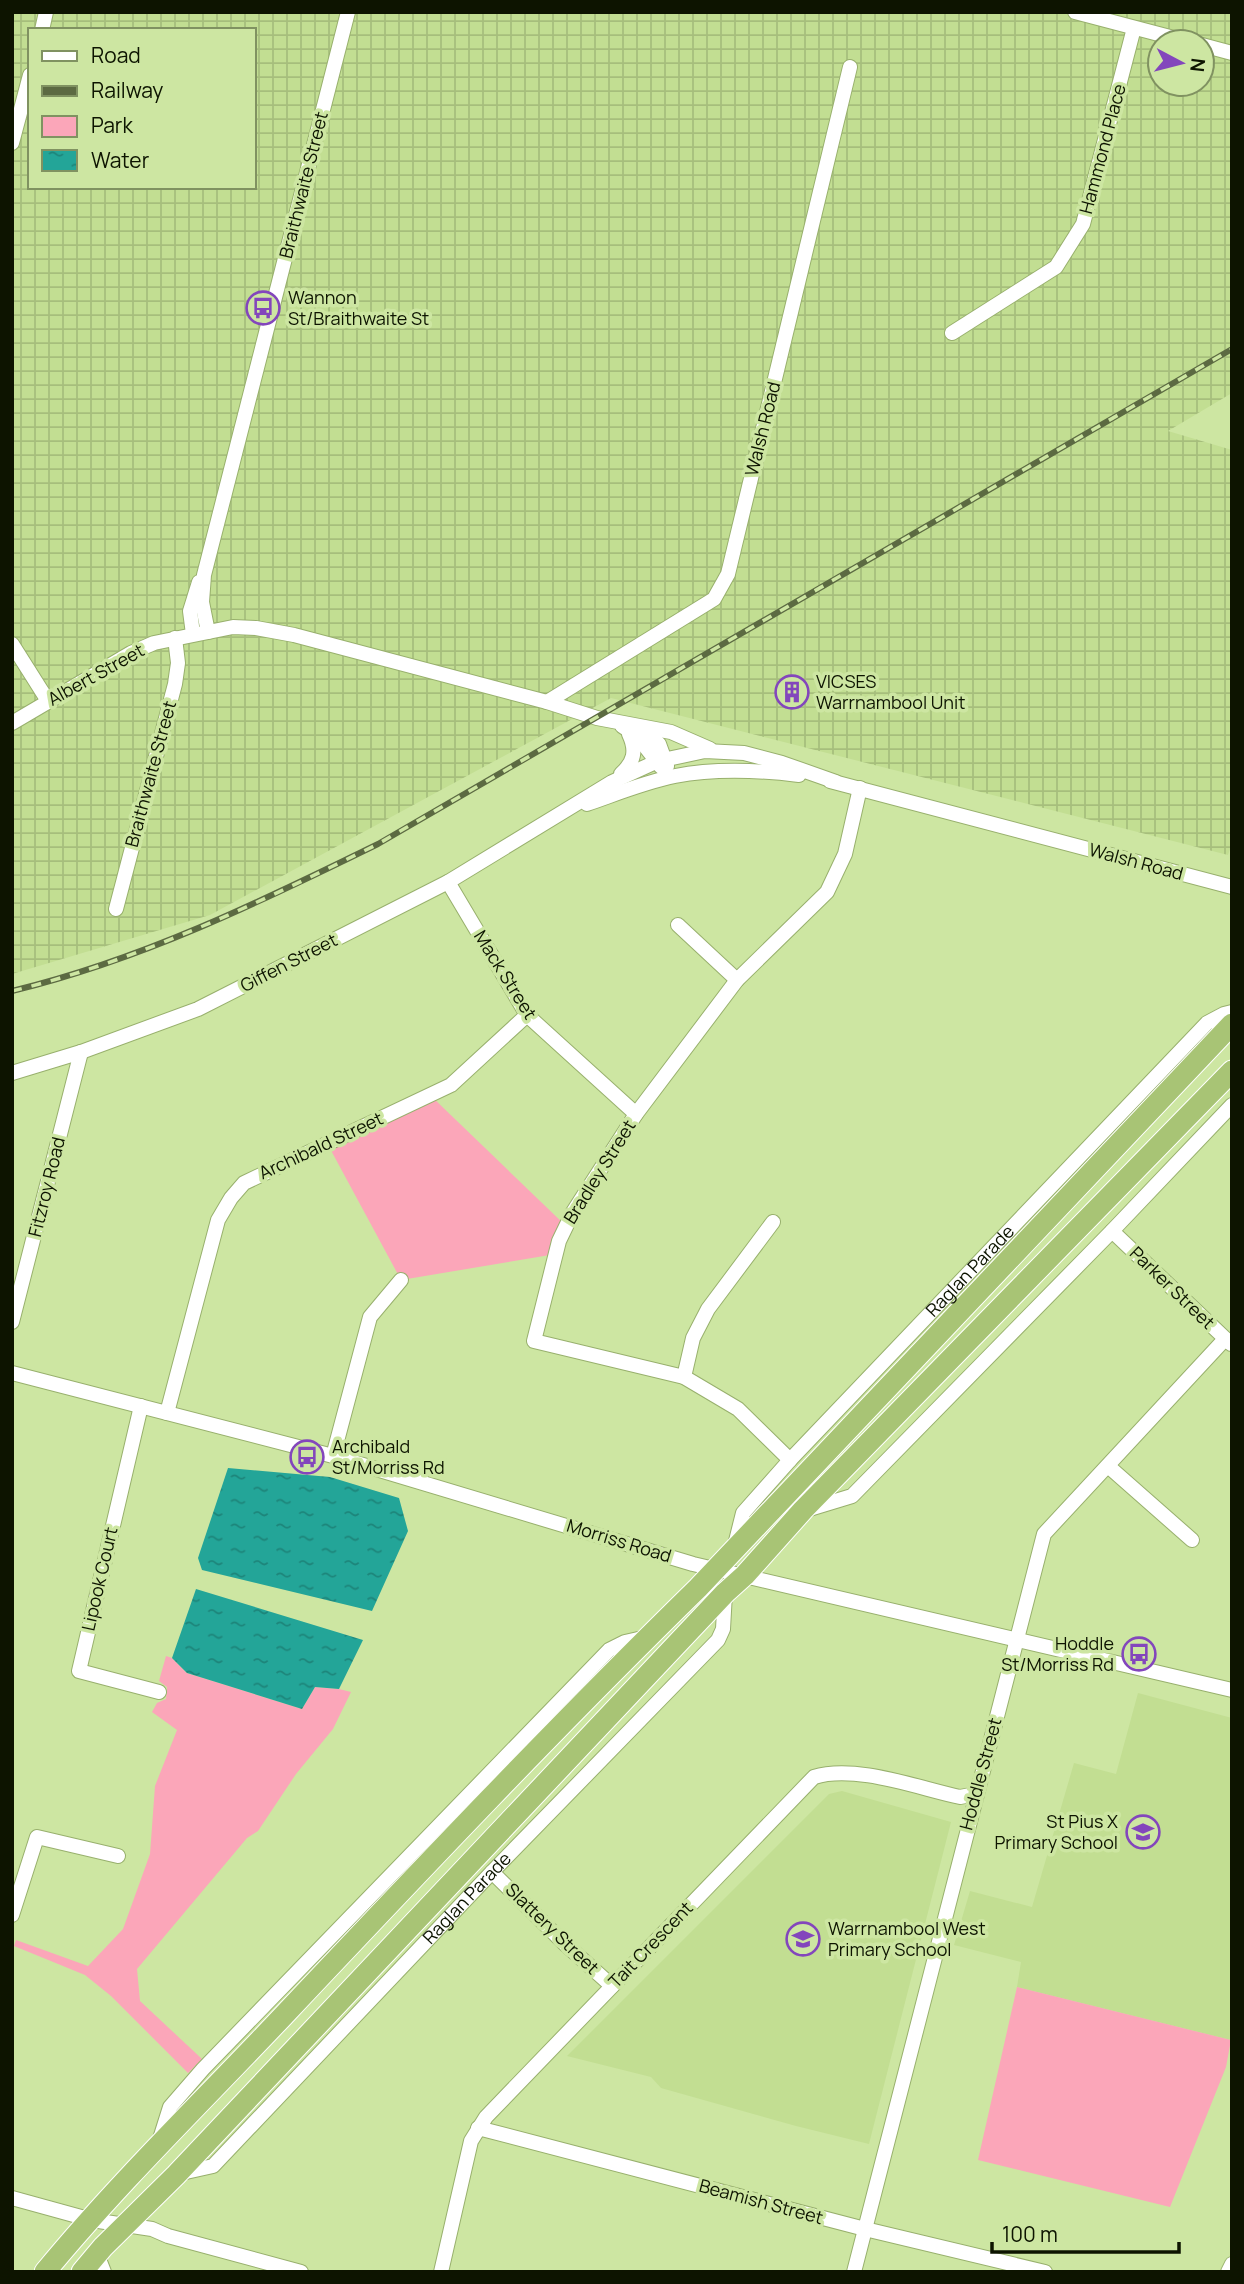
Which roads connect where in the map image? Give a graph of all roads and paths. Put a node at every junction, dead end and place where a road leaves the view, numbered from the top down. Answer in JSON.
{"nodes":[{"id":1,"x":348,"y":12,"type":"edge"},
{"id":2,"x":1075,"y":12,"type":"edge"},
{"id":3,"x":1134,"y":28,"type":"junction"},
{"id":4,"x":1146,"y":31,"type":"edge"},
{"id":5,"x":850,"y":67,"type":"dead end"},
{"id":6,"x":28,"y":81,"type":"edge"},
{"id":7,"x":14,"y":125,"type":"edge"},
{"id":8,"x":12,"y":143,"type":"edge"},
{"id":9,"x":952,"y":333,"type":"dead end"},
{"id":10,"x":190,"y":635,"type":"junction"},
{"id":11,"x":12,"y":644,"type":"edge"},
{"id":12,"x":48,"y":701,"type":"junction"},
{"id":13,"x":547,"y":702,"type":"junction"},
{"id":14,"x":12,"y":723,"type":"edge"},
{"id":15,"x":620,"y":725,"type":"junction"},
{"id":16,"x":642,"y":727,"type":"junction"},
{"id":17,"x":718,"y":751,"type":"junction"},
{"id":18,"x":661,"y":760,"type":"junction"},
{"id":19,"x":669,"y":778,"type":"junction"},
{"id":20,"x":612,"y":782,"type":"junction"},
{"id":21,"x":836,"y":782,"type":"junction"},
{"id":22,"x":860,"y":788,"type":"junction"},
{"id":23,"x":550,"y":821,"type":"junction"},
{"id":24,"x":448,"y":882,"type":"junction"},
{"id":25,"x":1231,"y":885,"type":"edge"},
{"id":26,"x":116,"y":909,"type":"dead end"},
{"id":27,"x":678,"y":925,"type":"dead end"},
{"id":28,"x":737,"y":980,"type":"junction"},
{"id":29,"x":1232,"y":1012,"type":"edge"},
{"id":30,"x":527,"y":1015,"type":"junction"},
{"id":31,"x":1232,"y":1024,"type":"edge"},
{"id":32,"x":81,"y":1052,"type":"junction"},
{"id":33,"x":1232,"y":1071,"type":"edge"},
{"id":34,"x":12,"y":1073,"type":"edge"},
{"id":35,"x":1230,"y":1109,"type":"edge"},
{"id":36,"x":636,"y":1114,"type":"junction"},
{"id":37,"x":773,"y":1222,"type":"dead end"},
{"id":38,"x":1112,"y":1231,"type":"junction"},
{"id":39,"x":401,"y":1280,"type":"dead end"},
{"id":40,"x":12,"y":1322,"type":"edge"},
{"id":41,"x":1229,"y":1342,"type":"edge"},
{"id":42,"x":12,"y":1373,"type":"edge"},
{"id":43,"x":684,"y":1377,"type":"junction"},
{"id":44,"x":141,"y":1406,"type":"junction"},
{"id":45,"x":167,"y":1413,"type":"junction"},
{"id":46,"x":333,"y":1456,"type":"junction"},
{"id":47,"x":790,"y":1460,"type":"junction"},
{"id":48,"x":1108,"y":1466,"type":"junction"},
{"id":49,"x":803,"y":1510,"type":"junction"},
{"id":50,"x":1192,"y":1540,"type":"dead end"},
{"id":51,"x":734,"y":1549,"type":"junction"},
{"id":52,"x":715,"y":1569,"type":"junction"},
{"id":53,"x":744,"y":1575,"type":"junction"},
{"id":54,"x":725,"y":1593,"type":"junction"},
{"id":55,"x":1016,"y":1639,"type":"junction"},
{"id":56,"x":1232,"y":1690,"type":"edge"},
{"id":57,"x":159,"y":1692,"type":"dead end"},
{"id":58,"x":976,"y":1794,"type":"junction"},
{"id":59,"x":118,"y":1856,"type":"dead end"},
{"id":60,"x":492,"y":1872,"type":"junction"},
{"id":61,"x":12,"y":1915,"type":"edge"},
{"id":62,"x":612,"y":1986,"type":"junction"},
{"id":63,"x":478,"y":2128,"type":"junction"},
{"id":64,"x":176,"y":2175,"type":"junction"},
{"id":65,"x":12,"y":2198,"type":"edge"},
{"id":66,"x":92,"y":2220,"type":"junction"},
{"id":67,"x":124,"y":2226,"type":"junction"},
{"id":68,"x":864,"y":2229,"type":"junction"},
{"id":69,"x":101,"y":2263,"type":"edge"},
{"id":70,"x":1232,"y":2264,"type":"edge"},
{"id":71,"x":45,"y":2272,"type":"edge"},
{"id":72,"x":82,"y":2272,"type":"edge"},
{"id":73,"x":301,"y":2272,"type":"edge"},
{"id":74,"x":441,"y":2272,"type":"edge"},
{"id":75,"x":854,"y":2272,"type":"edge"},
{"id":76,"x":1045,"y":2272,"type":"edge"},
{"id":77,"x":1228,"y":2272,"type":"edge"}],
"edges":[{"from":1,"to":10,"type":"street","name":"Braithwaite Street"},
{"from":2,"to":3,"type":"street"},
{"from":3,"to":4,"type":"street"},
{"from":3,"to":9,"type":"street","name":"Hammond Place"},
{"from":5,"to":13,"type":"street","name":"Walsh Road"},
{"from":6,"to":7,"type":"street"},
{"from":7,"to":8,"type":"street"},
{"from":10,"to":12,"type":"street","name":"Albert Street"},
{"from":10,"to":13,"type":"street","name":"Walsh Road"},
{"from":10,"to":26,"type":"street","name":"Braithwaite Street"},
{"from":11,"to":12,"type":"street"},
{"from":12,"to":14,"type":"street","name":"Albert Street"},
{"from":13,"to":15,"type":"street","name":"Walsh Road"},
{"from":15,"to":16,"type":"street","name":"Walsh Road"},
{"from":15,"to":18,"type":"street","name":"Walsh Road"},
{"from":15,"to":20,"type":"street"},
{"from":16,"to":17,"type":"street","name":"Walsh Road"},
{"from":16,"to":18,"type":"street"},
{"from":17,"to":18,"type":"street","name":"Walsh Road"},
{"from":17,"to":21,"type":"street","name":"Walsh Road"},
{"from":18,"to":19,"type":"street"},
{"from":18,"to":20,"type":"street","name":"Giffen Street"},
{"from":19,"to":21,"type":"street","name":"Walsh Road"},
{"from":19,"to":23,"type":"street","name":"Giffen Street"},
{"from":20,"to":23,"type":"street","name":"Giffen Street"},
{"from":21,"to":22,"type":"street","name":"Walsh Road"},
{"from":22,"to":25,"type":"street","name":"Walsh Road"},
{"from":22,"to":28,"type":"street","name":"Bradley Street"},
{"from":23,"to":24,"type":"street","name":"Giffen Street"},
{"from":24,"to":30,"type":"street","name":"Mack Street"},
{"from":24,"to":32,"type":"street","name":"Giffen Street"},
{"from":27,"to":28,"type":"street"},
{"from":28,"to":36,"type":"street","name":"Bradley Street"},
{"from":29,"to":47,"type":"street","name":"Raglan Parade"},
{"from":30,"to":36,"type":"street","name":"Mack Street"},
{"from":30,"to":45,"type":"street","name":"Archibald Street"},
{"from":31,"to":51,"type":"highway","name":"Raglan Parade"},
{"from":32,"to":34,"type":"street","name":"Giffen Street"},
{"from":32,"to":40,"type":"street","name":"Fitzroy Road"},
{"from":33,"to":49,"type":"highway","name":"Raglan Parade"},
{"from":35,"to":38,"type":"street"},
{"from":36,"to":43,"type":"street","name":"Bradley Street"},
{"from":37,"to":43,"type":"street"},
{"from":38,"to":41,"type":"street","name":"Parker Street"},
{"from":38,"to":49,"type":"street"},
{"from":39,"to":46,"type":"street"},
{"from":41,"to":48,"type":"street","name":"Hoddle Street"},
{"from":42,"to":44,"type":"street","name":"Morriss Road"},
{"from":43,"to":47,"type":"street","name":"Bradley Street"},
{"from":44,"to":45,"type":"street","name":"Morriss Road"},
{"from":44,"to":57,"type":"street","name":"Lipook Court"},
{"from":45,"to":46,"type":"street","name":"Morriss Road"},
{"from":46,"to":52,"type":"street","name":"Morriss Road"},
{"from":47,"to":51,"type":"street","name":"Raglan Parade"},
{"from":48,"to":50,"type":"street"},
{"from":48,"to":55,"type":"street","name":"Hoddle Street"},
{"from":49,"to":53,"type":"highway","name":"Raglan Parade"},
{"from":51,"to":52,"type":"highway","name":"Raglan Parade"},
{"from":52,"to":53,"type":"street","name":"Morriss Road"},
{"from":52,"to":66,"type":"highway","name":"Raglan Parade"},
{"from":53,"to":54,"type":"highway","name":"Raglan Parade"},
{"from":53,"to":55,"type":"street","name":"Morriss Road"},
{"from":54,"to":60,"type":"street","name":"Raglan Parade"},
{"from":54,"to":64,"type":"highway","name":"Raglan Parade"},
{"from":55,"to":56,"type":"street","name":"Morriss Road"},
{"from":55,"to":58,"type":"street","name":"Hoddle Street"},
{"from":58,"to":62,"type":"street","name":"Tait Crescent"},
{"from":58,"to":68,"type":"street","name":"Hoddle Street"},
{"from":59,"to":61,"type":"street"},
{"from":60,"to":62,"type":"street","name":"Slattery Street"},
{"from":60,"to":64,"type":"street","name":"Raglan Parade"},
{"from":62,"to":63,"type":"street","name":"Tait Crescent"},
{"from":63,"to":68,"type":"street","name":"Beamish Street"},
{"from":63,"to":74,"type":"street","name":"Tait Crescent"},
{"from":64,"to":67,"type":"highway","name":"Raglan Parade"},
{"from":65,"to":66,"type":"street"},
{"from":66,"to":67,"type":"street"},
{"from":66,"to":71,"type":"highway","name":"Raglan Parade"},
{"from":67,"to":69,"type":"highway","name":"Raglan Parade"},
{"from":67,"to":73,"type":"street"},
{"from":68,"to":75,"type":"street","name":"Hoddle Street"},
{"from":68,"to":76,"type":"street","name":"Beamish Street"},
{"from":69,"to":72,"type":"highway","name":"Raglan Parade"},
{"from":70,"to":77,"type":"street"}]}
